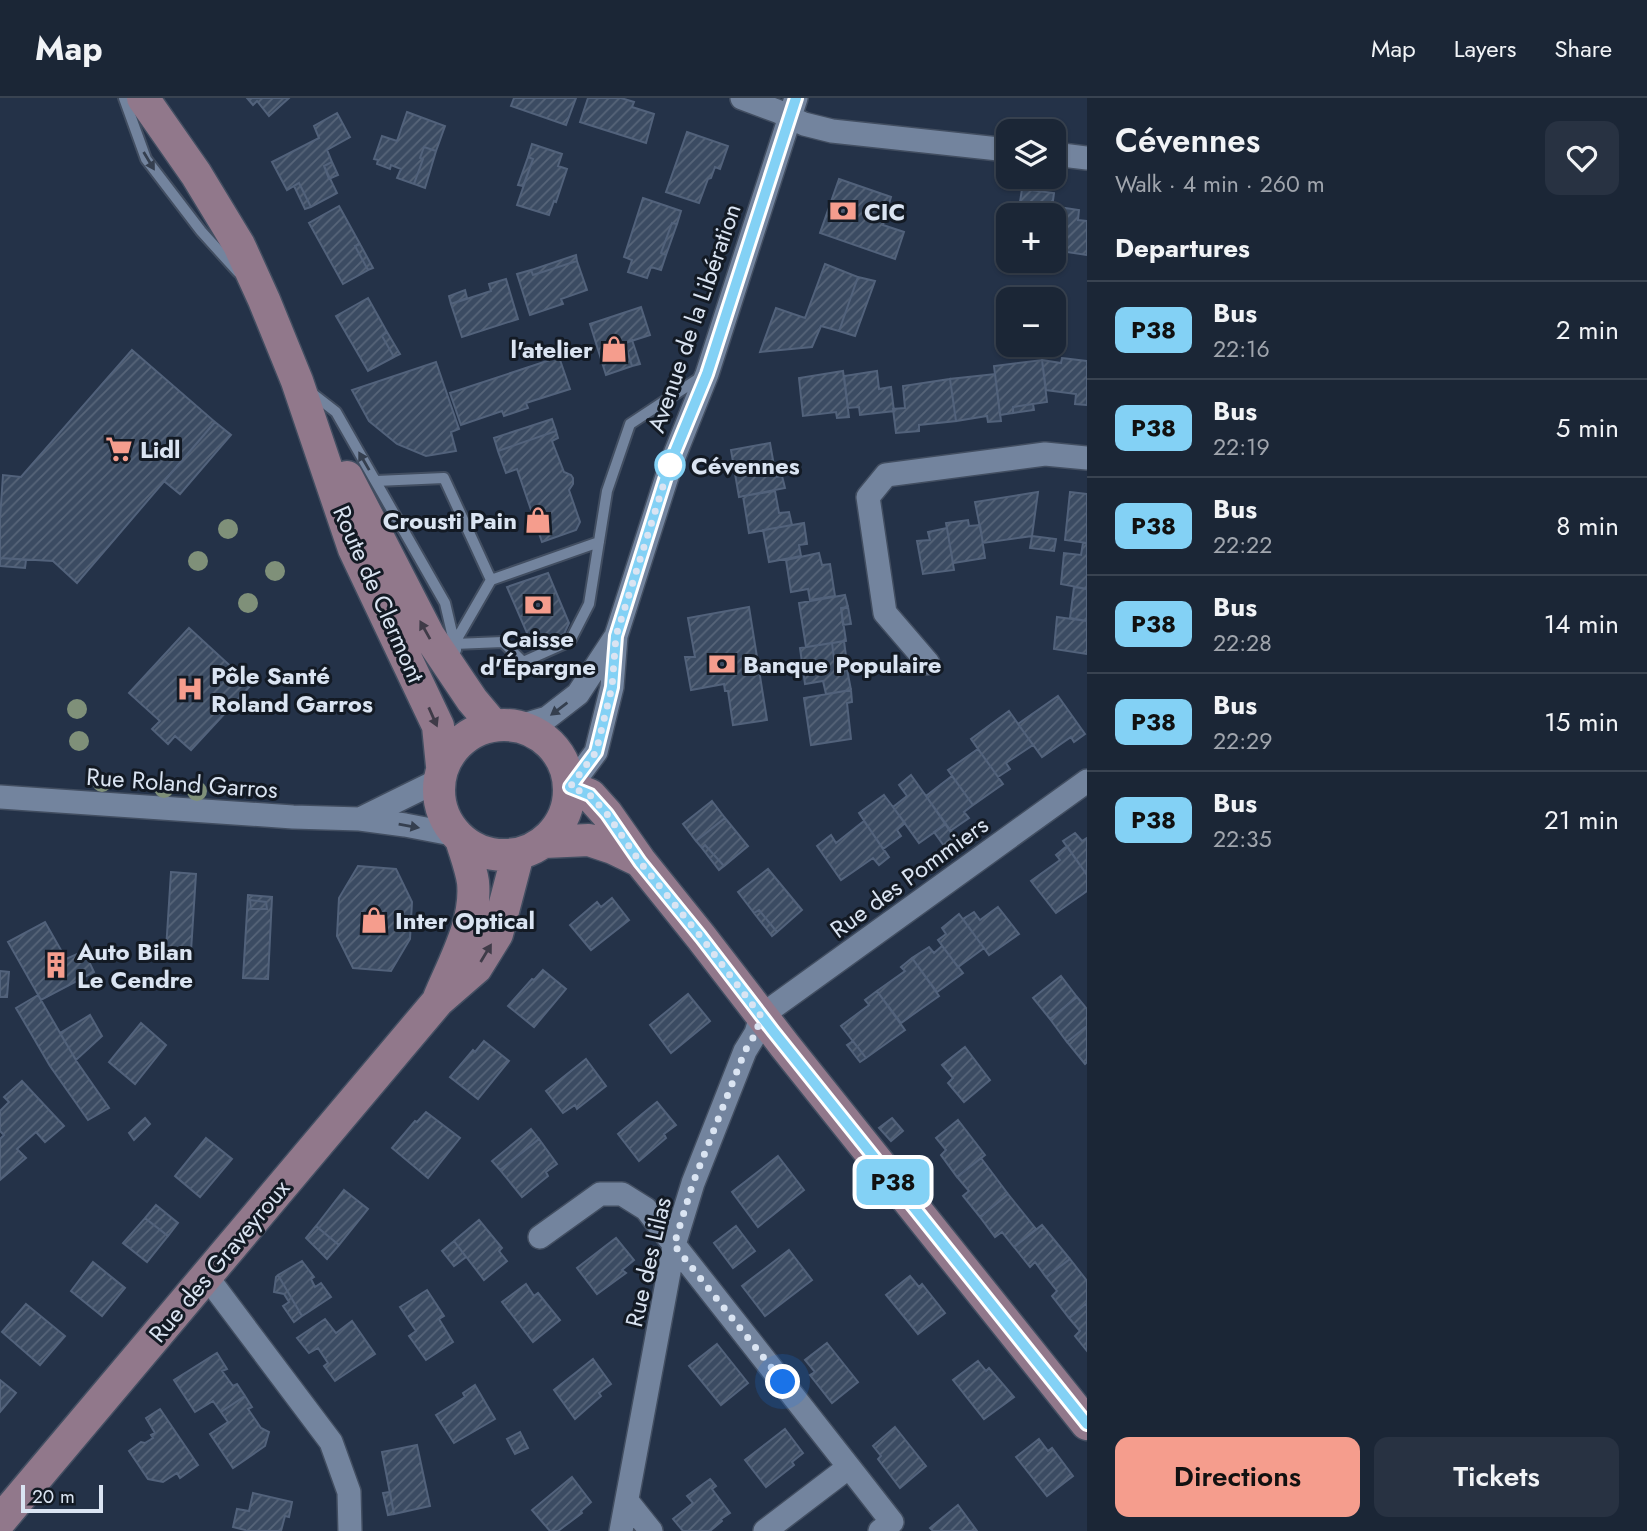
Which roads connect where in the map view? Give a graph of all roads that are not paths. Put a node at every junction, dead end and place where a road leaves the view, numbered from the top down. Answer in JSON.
{"nodes":[{"id":1,"x":124,"y":98,"type":"edge"},
{"id":2,"x":132,"y":98,"type":"edge"},
{"id":3,"x":742,"y":98,"type":"edge"},
{"id":4,"x":793,"y":108,"type":"edge"},
{"id":5,"x":152,"y":110,"type":"edge"},
{"id":6,"x":996,"y":149,"type":"edge"},
{"id":7,"x":1066,"y":155,"type":"edge"},
{"id":8,"x":1087,"y":158,"type":"edge"},
{"id":9,"x":264,"y":300,"type":"junction"},
{"id":10,"x":707,"y":374,"type":"junction"},
{"id":11,"x":297,"y":381,"type":"junction"},
{"id":12,"x":1087,"y":458,"type":"edge"},
{"id":13,"x":376,"y":481,"type":"junction"},
{"id":14,"x":599,"y":542,"type":"junction"},
{"id":15,"x":491,"y":580,"type":"junction"},
{"id":16,"x":616,"y":636,"type":"junction"},
{"id":17,"x":458,"y":655,"type":"junction"},
{"id":18,"x":928,"y":663,"type":"dead end"},
{"id":19,"x":472,"y":700,"type":"junction"},
{"id":20,"x":506,"y":726,"type":"junction"},
{"id":21,"x":441,"y":773,"type":"junction"},
{"id":22,"x":1087,"y":780,"type":"edge"},
{"id":23,"x":570,"y":787,"type":"junction"},
{"id":24,"x":0,"y":796,"type":"edge"},
{"id":25,"x":360,"y":819,"type":"junction"},
{"id":26,"x":459,"y":837,"type":"junction"},
{"id":27,"x":531,"y":848,"type":"junction"},
{"id":28,"x":640,"y":862,"type":"junction"},
{"id":29,"x":438,"y":1001,"type":"junction"},
{"id":30,"x":761,"y":1016,"type":"junction"},
{"id":31,"x":540,"y":1237,"type":"dead end"},
{"id":32,"x":674,"y":1245,"type":"junction"},
{"id":33,"x":207,"y":1277,"type":"junction"},
{"id":34,"x":1087,"y":1424,"type":"edge"},
{"id":35,"x":849,"y":1467,"type":"junction"},
{"id":36,"x":627,"y":1501,"type":"junction"},
{"id":37,"x":0,"y":1521,"type":"edge"},
{"id":38,"x":350,"y":1531,"type":"edge"},
{"id":39,"x":621,"y":1531,"type":"edge"},
{"id":40,"x":651,"y":1531,"type":"edge"},
{"id":41,"x":765,"y":1531,"type":"edge"},
{"id":42,"x":880,"y":1531,"type":"edge"}],
"edges":[{"from":1,"to":9,"type":"lane","one_way":true},
{"from":2,"to":5,"type":"main road","name":"Route de Clermont"},
{"from":3,"to":4,"type":"street"},
{"from":4,"to":6,"type":"street"},
{"from":4,"to":10,"type":"street","name":"Avenue de la Libération"},
{"from":5,"to":9,"type":"main road","name":"Route de Clermont"},
{"from":7,"to":8,"type":"street"},
{"from":9,"to":11,"type":"main road","name":"Route de Clermont"},
{"from":10,"to":14,"type":"lane"},
{"from":10,"to":16,"type":"street","name":"Avenue de la Libération"},
{"from":13,"to":11,"type":"lane","one_way":true},
{"from":19,"to":11,"type":"main road","name":"Route de Clermont","one_way":true},
{"from":11,"to":21,"type":"main road","name":"Route de Clermont","one_way":true},
{"from":12,"to":18,"type":"street"},
{"from":13,"to":15,"type":"lane"},
{"from":13,"to":17,"type":"lane"},
{"from":14,"to":15,"type":"lane"},
{"from":14,"to":17,"type":"lane"},
{"from":15,"to":17,"type":"lane"},
{"from":16,"to":20,"type":"street","name":"Avenue de la Libération","one_way":true},
{"from":16,"to":23,"type":"street","name":"Avenue de la Libération"},
{"from":17,"to":19,"type":"lane"},
{"from":19,"to":20,"type":"main road","name":"Route de Clermont"},
{"from":20,"to":21,"type":"main road"},
{"from":20,"to":23,"type":"main road"},
{"from":21,"to":25,"type":"street","name":"Rue Roland Garros"},
{"from":21,"to":26,"type":"main road"},
{"from":22,"to":30,"type":"street","name":"Rue des Pommiers"},
{"from":23,"to":27,"type":"main road"},
{"from":23,"to":28,"type":"main road"},
{"from":24,"to":25,"type":"street","name":"Rue Roland Garros"},
{"from":25,"to":26,"type":"street","name":"Rue Roland Garros","one_way":true},
{"from":26,"to":27,"type":"main road"},
{"from":26,"to":29,"type":"main road","name":"Rue des Graveyroux"},
{"from":27,"to":28,"type":"main road"},
{"from":29,"to":27,"type":"main road","name":"Rue des Graveyroux","one_way":true},
{"from":28,"to":30,"type":"main road"},
{"from":29,"to":33,"type":"main road","name":"Rue des Graveyroux"},
{"from":30,"to":32,"type":"street","name":"Rue des Lilas"},
{"from":30,"to":34,"type":"main road"},
{"from":31,"to":32,"type":"street"},
{"from":32,"to":35,"type":"street"},
{"from":32,"to":36,"type":"street","name":"Rue des Lilas"},
{"from":33,"to":37,"type":"main road","name":"Rue des Graveyroux"},
{"from":33,"to":38,"type":"street"},
{"from":35,"to":41,"type":"street"},
{"from":35,"to":42,"type":"street"},
{"from":36,"to":39,"type":"street","name":"Rue des Lilas"},
{"from":36,"to":40,"type":"street"}]}
